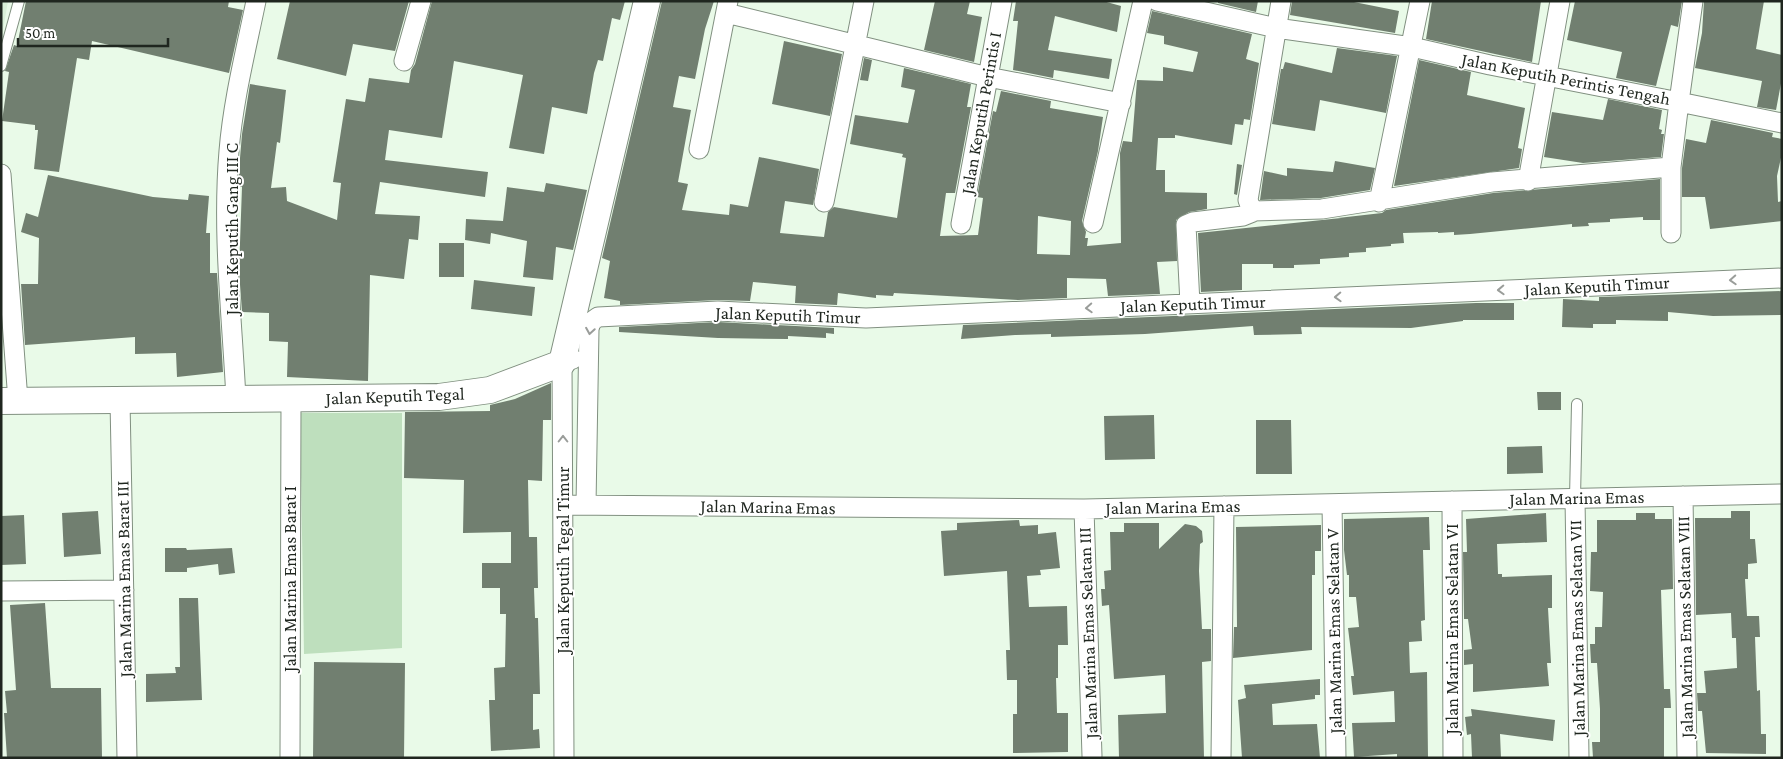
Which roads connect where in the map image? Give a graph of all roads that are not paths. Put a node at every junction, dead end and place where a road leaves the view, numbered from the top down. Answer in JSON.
{"nodes":[{"id":1,"x":19,"y":1,"type":"edge"},
{"id":2,"x":256,"y":1,"type":"edge"},
{"id":3,"x":420,"y":1,"type":"edge"},
{"id":4,"x":647,"y":1,"type":"edge"},
{"id":5,"x":864,"y":1,"type":"edge"},
{"id":6,"x":1002,"y":1,"type":"edge"},
{"id":7,"x":1143,"y":1,"type":"edge"},
{"id":8,"x":1157,"y":1,"type":"edge"},
{"id":9,"x":1281,"y":1,"type":"edge"},
{"id":10,"x":1420,"y":1,"type":"edge"},
{"id":11,"x":1560,"y":1,"type":"edge"},
{"id":12,"x":1694,"y":1,"type":"edge"},
{"id":13,"x":727,"y":7,"type":"edge"},
{"id":14,"x":1276,"y":28,"type":"junction"},
{"id":15,"x":856,"y":46,"type":"junction"},
{"id":16,"x":1412,"y":47,"type":"junction"},
{"id":17,"x":404,"y":61,"type":"dead end"},
{"id":18,"x":1,"y":66,"type":"edge"},
{"id":19,"x":1547,"y":76,"type":"junction"},
{"id":20,"x":988,"y":77,"type":"junction"},
{"id":21,"x":1679,"y":102,"type":"junction"},
{"id":22,"x":1121,"y":103,"type":"junction"},
{"id":23,"x":1782,"y":123,"type":"edge"},
{"id":24,"x":699,"y":149,"type":"dead end"},
{"id":25,"x":1670,"y":167,"type":"junction"},
{"id":26,"x":1,"y":174,"type":"edge"},
{"id":27,"x":1528,"y":181,"type":"junction"},
{"id":28,"x":824,"y":202,"type":"dead end"},
{"id":29,"x":1379,"y":202,"type":"junction"},
{"id":30,"x":1251,"y":206,"type":"junction"},
{"id":31,"x":1092,"y":223,"type":"dead end"},
{"id":32,"x":961,"y":224,"type":"dead end"},
{"id":33,"x":1671,"y":233,"type":"dead end"},
{"id":34,"x":3,"y":241,"type":"edge"},
{"id":35,"x":1782,"y":278,"type":"edge"},
{"id":36,"x":1190,"y":304,"type":"junction"},
{"id":37,"x":588,"y":354,"type":"junction"},
{"id":38,"x":562,"y":362,"type":"junction"},
{"id":39,"x":236,"y":399,"type":"junction"},
{"id":40,"x":290,"y":400,"type":"junction"},
{"id":41,"x":10,"y":401,"type":"edge"},
{"id":42,"x":120,"y":401,"type":"junction"},
{"id":43,"x":1577,"y":404,"type":"dead end"},
{"id":44,"x":1782,"y":494,"type":"edge"},
{"id":45,"x":1683,"y":496,"type":"junction"},
{"id":46,"x":1575,"y":498,"type":"junction"},
{"id":47,"x":1452,"y":501,"type":"junction"},
{"id":48,"x":1332,"y":504,"type":"junction"},
{"id":49,"x":563,"y":505,"type":"junction"},
{"id":50,"x":586,"y":505,"type":"junction"},
{"id":51,"x":1224,"y":506,"type":"junction"},
{"id":52,"x":1084,"y":509,"type":"junction"},
{"id":53,"x":124,"y":590,"type":"junction"},
{"id":54,"x":1,"y":591,"type":"edge"},
{"id":55,"x":1092,"y":756,"type":"dead end"},
{"id":56,"x":127,"y":758,"type":"edge"},
{"id":57,"x":290,"y":758,"type":"edge"},
{"id":58,"x":564,"y":758,"type":"edge"},
{"id":59,"x":1222,"y":758,"type":"edge"},
{"id":60,"x":1336,"y":758,"type":"edge"},
{"id":61,"x":1453,"y":758,"type":"edge"},
{"id":62,"x":1579,"y":758,"type":"edge"},
{"id":63,"x":1687,"y":758,"type":"edge"}],
"edges":[{"from":1,"to":18,"type":"lane"},
{"from":2,"to":39,"type":"street","name":"Jalan Keputih Gang III C"},
{"from":3,"to":17,"type":"street"},
{"from":4,"to":38,"type":"main road"},
{"from":5,"to":15,"type":"street"},
{"from":6,"to":20,"type":"street","name":"Jalan Keputih Perintis I"},
{"from":7,"to":22,"type":"street"},
{"from":8,"to":14,"type":"street","name":"Jalan Keputih Perintis Tengah"},
{"from":9,"to":14,"type":"street"},
{"from":10,"to":16,"type":"street"},
{"from":11,"to":19,"type":"street"},
{"from":12,"to":21,"type":"street"},
{"from":13,"to":15,"type":"street"},
{"from":13,"to":24,"type":"street"},
{"from":14,"to":16,"type":"street","name":"Jalan Keputih Perintis Tengah"},
{"from":14,"to":30,"type":"street"},
{"from":15,"to":20,"type":"street"},
{"from":15,"to":28,"type":"street"},
{"from":16,"to":19,"type":"street","name":"Jalan Keputih Perintis Tengah"},
{"from":16,"to":29,"type":"street"},
{"from":19,"to":21,"type":"street","name":"Jalan Keputih Perintis Tengah"},
{"from":19,"to":27,"type":"street"},
{"from":20,"to":22,"type":"street"},
{"from":20,"to":32,"type":"street","name":"Jalan Keputih Perintis I"},
{"from":21,"to":23,"type":"street"},
{"from":21,"to":25,"type":"street","name":"Jalan Keputih Perintis Tengah"},
{"from":22,"to":31,"type":"street"},
{"from":25,"to":27,"type":"street"},
{"from":25,"to":33,"type":"street","name":"Jalan Keputih Perintis Tengah"},
{"from":26,"to":34,"type":"street"},
{"from":27,"to":29,"type":"street"},
{"from":29,"to":30,"type":"street"},
{"from":30,"to":36,"type":"street"},
{"from":34,"to":41,"type":"street"},
{"from":35,"to":36,"type":"street","name":"Jalan Keputih Timur","one_way":true},
{"from":36,"to":37,"type":"street","name":"Jalan Keputih Timur","one_way":true},
{"from":37,"to":38,"type":"street"},
{"from":37,"to":50,"type":"street"},
{"from":38,"to":40,"type":"main road","name":"Jalan Keputih Tegal"},
{"from":49,"to":38,"type":"street","name":"Jalan Keputih Tegal Timur","one_way":true},
{"from":39,"to":40,"type":"main road","name":"Jalan Keputih Tegal"},
{"from":39,"to":42,"type":"main road","name":"Jalan Keputih Tegal"},
{"from":40,"to":57,"type":"street","name":"Jalan Marina Emas Barat I"},
{"from":41,"to":42,"type":"main road","name":"Jalan Keputih Tegal"},
{"from":42,"to":53,"type":"street","name":"Jalan Marina Emas Barat III"},
{"from":43,"to":46,"type":"lane"},
{"from":44,"to":45,"type":"street","name":"Jalan Marina Emas"},
{"from":45,"to":46,"type":"street","name":"Jalan Marina Emas"},
{"from":45,"to":63,"type":"street","name":"Jalan Marina Emas Selatan VIII"},
{"from":46,"to":47,"type":"street","name":"Jalan Marina Emas"},
{"from":46,"to":62,"type":"street","name":"Jalan Marina Emas Selatan VII"},
{"from":47,"to":48,"type":"street","name":"Jalan Marina Emas"},
{"from":47,"to":61,"type":"street","name":"Jalan Marina Emas Selatan VI"},
{"from":48,"to":51,"type":"street","name":"Jalan Marina Emas"},
{"from":48,"to":60,"type":"street","name":"Jalan Marina Emas Selatan V"},
{"from":49,"to":50,"type":"street","name":"Jalan Marina Emas"},
{"from":49,"to":58,"type":"street","name":"Jalan Keputih Tegal Timur"},
{"from":50,"to":52,"type":"street","name":"Jalan Marina Emas"},
{"from":51,"to":52,"type":"street","name":"Jalan Marina Emas"},
{"from":51,"to":59,"type":"street"},
{"from":52,"to":55,"type":"street","name":"Jalan Marina Emas Selatan III"},
{"from":53,"to":54,"type":"street"},
{"from":53,"to":56,"type":"street","name":"Jalan Marina Emas Barat III"}]}
